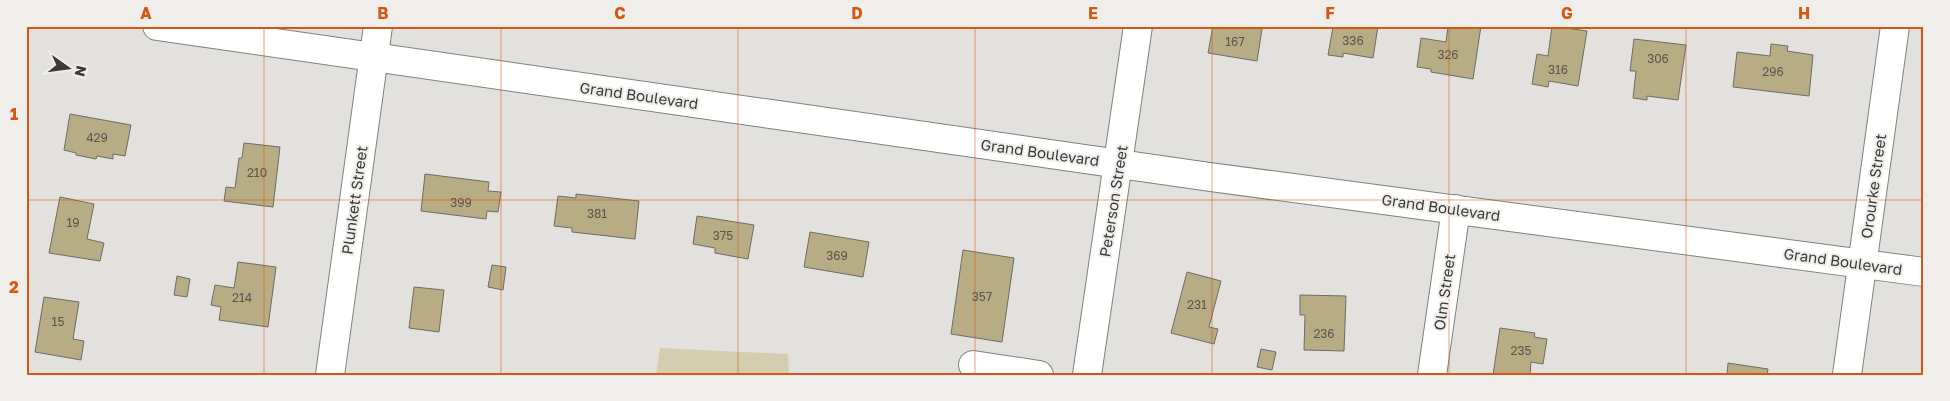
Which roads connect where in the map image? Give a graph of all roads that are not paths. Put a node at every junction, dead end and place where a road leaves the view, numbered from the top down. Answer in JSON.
{"nodes":[{"id":1,"x":157,"y":26,"type":"edge"},
{"id":2,"x":378,"y":26,"type":"edge"},
{"id":3,"x":1138,"y":26,"type":"edge"},
{"id":4,"x":1895,"y":26,"type":"edge"},
{"id":5,"x":374,"y":58,"type":"junction"},
{"id":6,"x":1119,"y":163,"type":"junction"},
{"id":7,"x":1456,"y":209,"type":"junction"},
{"id":8,"x":1862,"y":264,"type":"junction"},
{"id":9,"x":1924,"y":272,"type":"edge"},
{"id":10,"x":973,"y":365,"type":"dead end"},
{"id":11,"x":330,"y":375,"type":"edge"},
{"id":12,"x":1039,"y":375,"type":"edge"},
{"id":13,"x":1087,"y":375,"type":"edge"},
{"id":14,"x":1432,"y":375,"type":"edge"},
{"id":15,"x":1847,"y":375,"type":"edge"}],
"edges":[{"from":1,"to":5,"type":"street","name":"Grand Boulevard"},
{"from":2,"to":5,"type":"street","name":"Plunkett Street"},
{"from":3,"to":6,"type":"street","name":"Peterson Street"},
{"from":4,"to":8,"type":"street","name":"Orourke Street"},
{"from":5,"to":6,"type":"street","name":"Grand Boulevard"},
{"from":5,"to":11,"type":"street","name":"Plunkett Street"},
{"from":6,"to":7,"type":"street","name":"Grand Boulevard"},
{"from":6,"to":13,"type":"street","name":"Peterson Street"},
{"from":7,"to":8,"type":"street","name":"Grand Boulevard"},
{"from":7,"to":14,"type":"street","name":"Olm Street"},
{"from":8,"to":9,"type":"street","name":"Grand Boulevard"},
{"from":8,"to":15,"type":"street","name":"Orourke Street"},
{"from":10,"to":12,"type":"street"}]}
